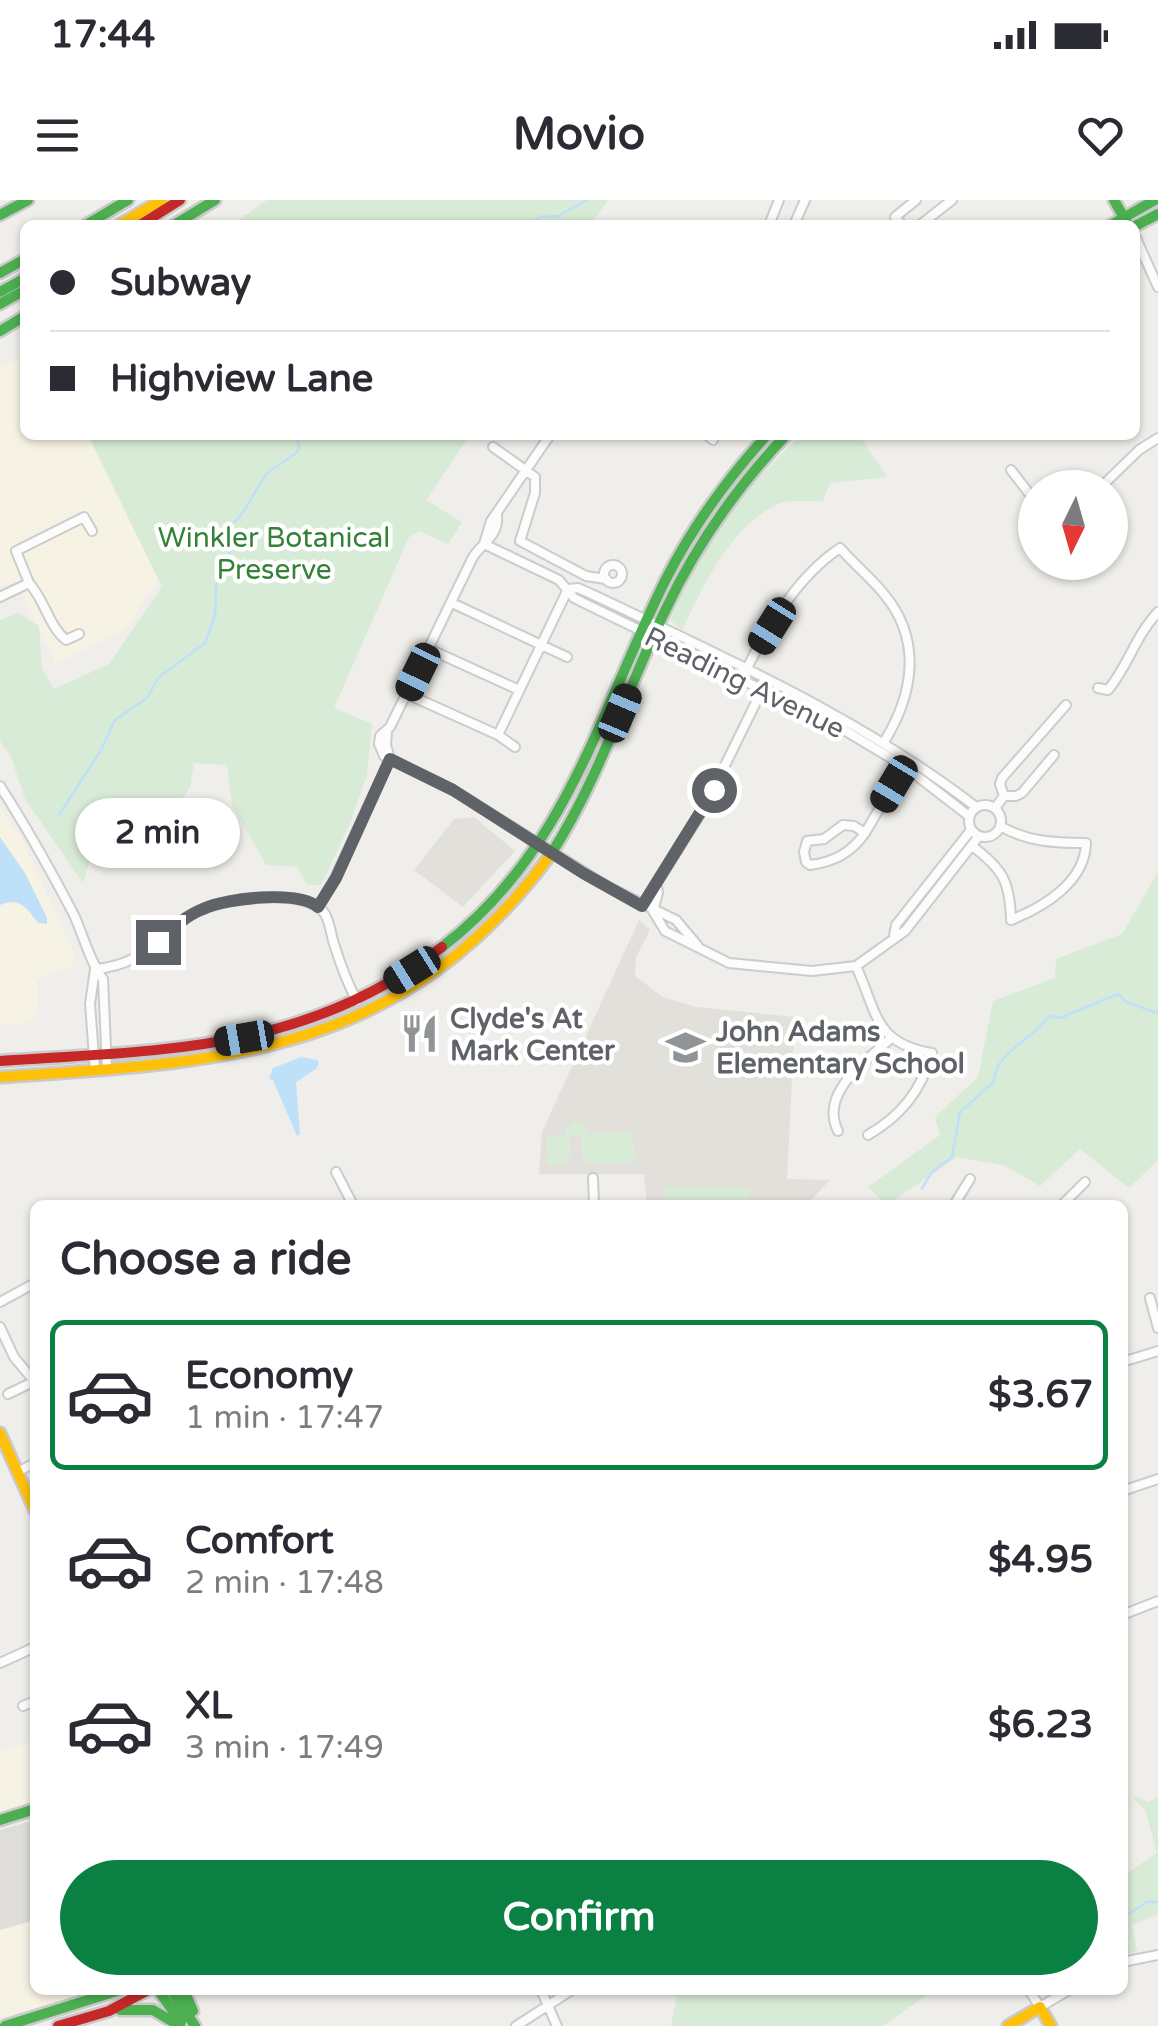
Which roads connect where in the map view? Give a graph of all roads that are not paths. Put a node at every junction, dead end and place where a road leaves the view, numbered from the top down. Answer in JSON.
{"nodes":[{"id":1,"x":28,"y":200,"type":"edge"},
{"id":2,"x":128,"y":200,"type":"edge"},
{"id":3,"x":162,"y":200,"type":"edge"},
{"id":4,"x":180,"y":200,"type":"edge"},
{"id":5,"x":216,"y":200,"type":"edge"},
{"id":6,"x":916,"y":200,"type":"edge"},
{"id":7,"x":952,"y":200,"type":"edge"},
{"id":8,"x":1156,"y":200,"type":"edge"},
{"id":9,"x":0,"y":215,"type":"edge"},
{"id":10,"x":94,"y":220,"type":"edge"},
{"id":11,"x":127,"y":220,"type":"edge"},
{"id":12,"x":148,"y":220,"type":"edge"},
{"id":13,"x":182,"y":220,"type":"edge"},
{"id":14,"x":898,"y":220,"type":"edge"},
{"id":15,"x":926,"y":220,"type":"edge"},
{"id":16,"x":1133,"y":220,"type":"edge"},
{"id":17,"x":1140,"y":247,"type":"edge"},
{"id":18,"x":1158,"y":287,"type":"edge"},
{"id":19,"x":20,"y":317,"type":"edge"},
{"id":20,"x":0,"y":332,"type":"edge"},
{"id":21,"x":1158,"y":438,"type":"edge"},
{"id":22,"x":546,"y":440,"type":"edge"},
{"id":23,"x":763,"y":440,"type":"edge"},
{"id":24,"x":781,"y":440,"type":"edge"},
{"id":25,"x":493,"y":447,"type":"dead end"},
{"id":26,"x":524,"y":468,"type":"junction"},
{"id":27,"x":1011,"y":470,"type":"dead end"},
{"id":28,"x":1118,"y":470,"type":"edge"},
{"id":29,"x":1018,"y":479,"type":"edge"},
{"id":30,"x":92,"y":530,"type":"dead end"},
{"id":31,"x":484,"y":544,"type":"junction"},
{"id":32,"x":29,"y":583,"type":"junction"},
{"id":33,"x":568,"y":589,"type":"junction"},
{"id":34,"x":0,"y":597,"type":"edge"},
{"id":35,"x":600,"y":598,"type":"junction"},
{"id":36,"x":452,"y":603,"type":"junction"},
{"id":37,"x":596,"y":608,"type":"junction"},
{"id":38,"x":1158,"y":612,"type":"edge"},
{"id":39,"x":644,"y":625,"type":"junction"},
{"id":40,"x":656,"y":631,"type":"junction"},
{"id":41,"x":79,"y":634,"type":"dead end"},
{"id":42,"x":541,"y":645,"type":"junction"},
{"id":43,"x":429,"y":649,"type":"junction"},
{"id":44,"x":567,"y":657,"type":"dead end"},
{"id":45,"x":744,"y":674,"type":"junction"},
{"id":46,"x":765,"y":684,"type":"junction"},
{"id":47,"x":1098,"y":688,"type":"dead end"},
{"id":48,"x":519,"y":690,"type":"junction"},
{"id":49,"x":408,"y":694,"type":"junction"},
{"id":50,"x":1066,"y":706,"type":"dead end"},
{"id":51,"x":498,"y":735,"type":"junction"},
{"id":52,"x":882,"y":746,"type":"junction"},
{"id":53,"x":515,"y":747,"type":"dead end"},
{"id":54,"x":1054,"y":755,"type":"dead end"},
{"id":55,"x":390,"y":759,"type":"junction"},
{"id":56,"x":907,"y":762,"type":"junction"},
{"id":57,"x":0,"y":786,"type":"edge"},
{"id":58,"x":1004,"y":796,"type":"junction"},
{"id":59,"x":976,"y":807,"type":"junction"},
{"id":60,"x":994,"y":808,"type":"junction"},
{"id":61,"x":969,"y":816,"type":"junction"},
{"id":62,"x":1000,"y":826,"type":"junction"},
{"id":63,"x":865,"y":834,"type":"junction"},
{"id":64,"x":975,"y":834,"type":"junction"},
{"id":65,"x":541,"y":846,"type":"junction"},
{"id":66,"x":972,"y":846,"type":"junction"},
{"id":67,"x":552,"y":854,"type":"junction"},
{"id":68,"x":657,"y":886,"type":"junction"},
{"id":69,"x":642,"y":906,"type":"junction"},
{"id":70,"x":318,"y":907,"type":"junction"},
{"id":71,"x":653,"y":911,"type":"junction"},
{"id":72,"x":894,"y":936,"type":"junction"},
{"id":73,"x":698,"y":946,"type":"junction"},
{"id":74,"x":856,"y":966,"type":"junction"},
{"id":75,"x":95,"y":969,"type":"junction"},
{"id":76,"x":358,"y":1001,"type":"junction"},
{"id":77,"x":890,"y":1039,"type":"junction"},
{"id":78,"x":100,"y":1054,"type":"junction"},
{"id":79,"x":0,"y":1061,"type":"edge"},
{"id":80,"x":101,"y":1070,"type":"junction"},
{"id":81,"x":0,"y":1077,"type":"edge"},
{"id":82,"x":838,"y":1132,"type":"dead end"},
{"id":83,"x":868,"y":1134,"type":"dead end"},
{"id":84,"x":336,"y":1172,"type":"dead end"},
{"id":85,"x":594,"y":1178,"type":"dead end"},
{"id":86,"x":970,"y":1179,"type":"dead end"},
{"id":87,"x":1085,"y":1182,"type":"dead end"},
{"id":88,"x":350,"y":1200,"type":"edge"},
{"id":89,"x":594,"y":1200,"type":"edge"},
{"id":90,"x":957,"y":1200,"type":"edge"},
{"id":91,"x":1067,"y":1200,"type":"edge"},
{"id":92,"x":30,"y":1285,"type":"edge"},
{"id":93,"x":1150,"y":1298,"type":"dead end"},
{"id":94,"x":0,"y":1302,"type":"edge"},
{"id":95,"x":0,"y":1328,"type":"edge"},
{"id":96,"x":1158,"y":1328,"type":"edge"},
{"id":97,"x":1158,"y":1351,"type":"edge"},
{"id":98,"x":1128,"y":1360,"type":"edge"},
{"id":99,"x":30,"y":1375,"type":"edge"},
{"id":100,"x":30,"y":1383,"type":"edge"},
{"id":101,"x":8,"y":1394,"type":"dead end"},
{"id":102,"x":0,"y":1434,"type":"edge"},
{"id":103,"x":4,"y":1453,"type":"edge"},
{"id":104,"x":30,"y":1466,"type":"edge"},
{"id":105,"x":17,"y":1472,"type":"junction"},
{"id":106,"x":1158,"y":1478,"type":"edge"},
{"id":107,"x":1128,"y":1490,"type":"edge"},
{"id":108,"x":30,"y":1500,"type":"edge"},
{"id":109,"x":1158,"y":1602,"type":"edge"},
{"id":110,"x":1128,"y":1613,"type":"edge"},
{"id":111,"x":30,"y":1649,"type":"edge"},
{"id":112,"x":0,"y":1663,"type":"edge"},
{"id":113,"x":30,"y":1704,"type":"edge"},
{"id":114,"x":24,"y":1706,"type":"dead end"},
{"id":115,"x":30,"y":1811,"type":"edge"},
{"id":116,"x":0,"y":1820,"type":"edge"},
{"id":117,"x":1158,"y":1956,"type":"edge"},
{"id":118,"x":1128,"y":1961,"type":"edge"},
{"id":119,"x":104,"y":1995,"type":"edge"},
{"id":120,"x":139,"y":1995,"type":"edge"},
{"id":121,"x":161,"y":1995,"type":"edge"},
{"id":122,"x":174,"y":1995,"type":"edge"},
{"id":123,"x":186,"y":1995,"type":"edge"},
{"id":124,"x":543,"y":1995,"type":"edge"},
{"id":125,"x":564,"y":1995,"type":"edge"},
{"id":126,"x":1033,"y":1995,"type":"edge"},
{"id":127,"x":1060,"y":1995,"type":"edge"},
{"id":128,"x":548,"y":2005,"type":"junction"},
{"id":129,"x":1040,"y":2007,"type":"junction"},
{"id":130,"x":110,"y":2011,"type":"junction"},
{"id":131,"x":5,"y":2026,"type":"edge"},
{"id":132,"x":58,"y":2026,"type":"edge"},
{"id":133,"x":182,"y":2026,"type":"edge"},
{"id":134,"x":196,"y":2026,"type":"edge"},
{"id":135,"x":516,"y":2026,"type":"edge"},
{"id":136,"x":557,"y":2026,"type":"edge"},
{"id":137,"x":1008,"y":2026,"type":"edge"},
{"id":138,"x":1051,"y":2026,"type":"edge"}],
"edges":[{"from":1,"to":9,"type":"main road"},
{"from":2,"to":10,"type":"main road"},
{"from":3,"to":11,"type":"main road"},
{"from":4,"to":12,"type":"main road"},
{"from":5,"to":13,"type":"main road"},
{"from":6,"to":14,"type":"street"},
{"from":7,"to":15,"type":"street"},
{"from":8,"to":16,"type":"main road"},
{"from":17,"to":18,"type":"street"},
{"from":19,"to":20,"type":"main road"},
{"from":21,"to":28,"type":"street"},
{"from":22,"to":26,"type":"street"},
{"from":23,"to":39,"type":"main road"},
{"from":24,"to":40,"type":"main road"},
{"from":25,"to":26,"type":"street"},
{"from":26,"to":31,"type":"street"},
{"from":26,"to":35,"type":"street"},
{"from":27,"to":29,"type":"street"},
{"from":30,"to":32,"type":"street"},
{"from":31,"to":33,"type":"street","name":"Reading Avenue"},
{"from":31,"to":36,"type":"street"},
{"from":32,"to":34,"type":"street"},
{"from":32,"to":41,"type":"street"},
{"from":33,"to":35,"type":"street","name":"Reading Avenue"},
{"from":33,"to":37,"type":"street","name":"Reading Avenue"},
{"from":33,"to":42,"type":"street"},
{"from":35,"to":37,"type":"street"},
{"from":35,"to":39,"type":"street","name":"Reading Avenue"},
{"from":36,"to":42,"type":"street"},
{"from":36,"to":43,"type":"street"},
{"from":37,"to":39,"type":"street","name":"Reading Avenue"},
{"from":38,"to":47,"type":"street"},
{"from":39,"to":40,"type":"street","name":"Reading Avenue"},
{"from":39,"to":65,"type":"main road"},
{"from":40,"to":45,"type":"street","name":"Reading Avenue"},
{"from":40,"to":67,"type":"main road"},
{"from":42,"to":44,"type":"street"},
{"from":42,"to":48,"type":"street"},
{"from":43,"to":48,"type":"street"},
{"from":43,"to":49,"type":"street"},
{"from":45,"to":46,"type":"street","name":"Reading Avenue"},
{"from":45,"to":52,"type":"street"},
{"from":46,"to":52,"type":"street","name":"Reading Avenue"},
{"from":46,"to":68,"type":"street"},
{"from":48,"to":51,"type":"street"},
{"from":49,"to":51,"type":"street"},
{"from":49,"to":55,"type":"street"},
{"from":50,"to":58,"type":"street"},
{"from":51,"to":53,"type":"street"},
{"from":52,"to":56,"type":"street","name":"Reading Avenue"},
{"from":54,"to":58,"type":"street"},
{"from":55,"to":65,"type":"street"},
{"from":55,"to":70,"type":"street"},
{"from":56,"to":59,"type":"street","name":"Reading Avenue"},
{"from":56,"to":61,"type":"street","name":"Reading Avenue"},
{"from":56,"to":63,"type":"street"},
{"from":57,"to":75,"type":"street"},
{"from":58,"to":60,"type":"street"},
{"from":59,"to":60,"type":"street"},
{"from":59,"to":61,"type":"street"},
{"from":60,"to":62,"type":"street"},
{"from":61,"to":64,"type":"street"},
{"from":62,"to":64,"type":"street"},
{"from":62,"to":66,"type":"street"},
{"from":63,"to":63,"type":"street"},
{"from":64,"to":66,"type":"street"},
{"from":64,"to":72,"type":"street"},
{"from":65,"to":67,"type":"street"},
{"from":65,"to":76,"type":"main road"},
{"from":66,"to":72,"type":"street"},
{"from":67,"to":69,"type":"street"},
{"from":67,"to":80,"type":"main road"},
{"from":68,"to":69,"type":"street"},
{"from":68,"to":71,"type":"street"},
{"from":69,"to":71,"type":"street"},
{"from":70,"to":75,"type":"street"},
{"from":70,"to":76,"type":"street"},
{"from":71,"to":73,"type":"street"},
{"from":71,"to":73,"type":"street"},
{"from":72,"to":74,"type":"street"},
{"from":73,"to":74,"type":"street"},
{"from":74,"to":77,"type":"street"},
{"from":75,"to":78,"type":"street"},
{"from":76,"to":78,"type":"main road"},
{"from":77,"to":82,"type":"street"},
{"from":77,"to":83,"type":"street"},
{"from":78,"to":79,"type":"main road"},
{"from":78,"to":80,"type":"street"},
{"from":80,"to":81,"type":"main road"},
{"from":84,"to":88,"type":"street"},
{"from":85,"to":89,"type":"street"},
{"from":86,"to":90,"type":"street"},
{"from":87,"to":91,"type":"street"},
{"from":92,"to":94,"type":"street"},
{"from":93,"to":96,"type":"street"},
{"from":95,"to":99,"type":"street"},
{"from":97,"to":98,"type":"street"},
{"from":100,"to":101,"type":"street"},
{"from":102,"to":103,"type":"main road"},
{"from":103,"to":105,"type":"main road"},
{"from":104,"to":105,"type":"street"},
{"from":105,"to":108,"type":"main road"},
{"from":106,"to":107,"type":"street"},
{"from":109,"to":110,"type":"street"},
{"from":111,"to":112,"type":"street"},
{"from":113,"to":114,"type":"street"},
{"from":115,"to":116,"type":"main road"},
{"from":117,"to":118,"type":"street"},
{"from":119,"to":131,"type":"main road"},
{"from":120,"to":130,"type":"main road"},
{"from":121,"to":133,"type":"main road"},
{"from":122,"to":134,"type":"main road"},
{"from":123,"to":134,"type":"main road"},
{"from":124,"to":128,"type":"street"},
{"from":125,"to":128,"type":"street"},
{"from":126,"to":129,"type":"street"},
{"from":127,"to":129,"type":"street"},
{"from":128,"to":135,"type":"street"},
{"from":128,"to":136,"type":"street"},
{"from":129,"to":137,"type":"main road"},
{"from":129,"to":138,"type":"main road"},
{"from":130,"to":132,"type":"main road"},
{"from":130,"to":133,"type":"main road"}]}
